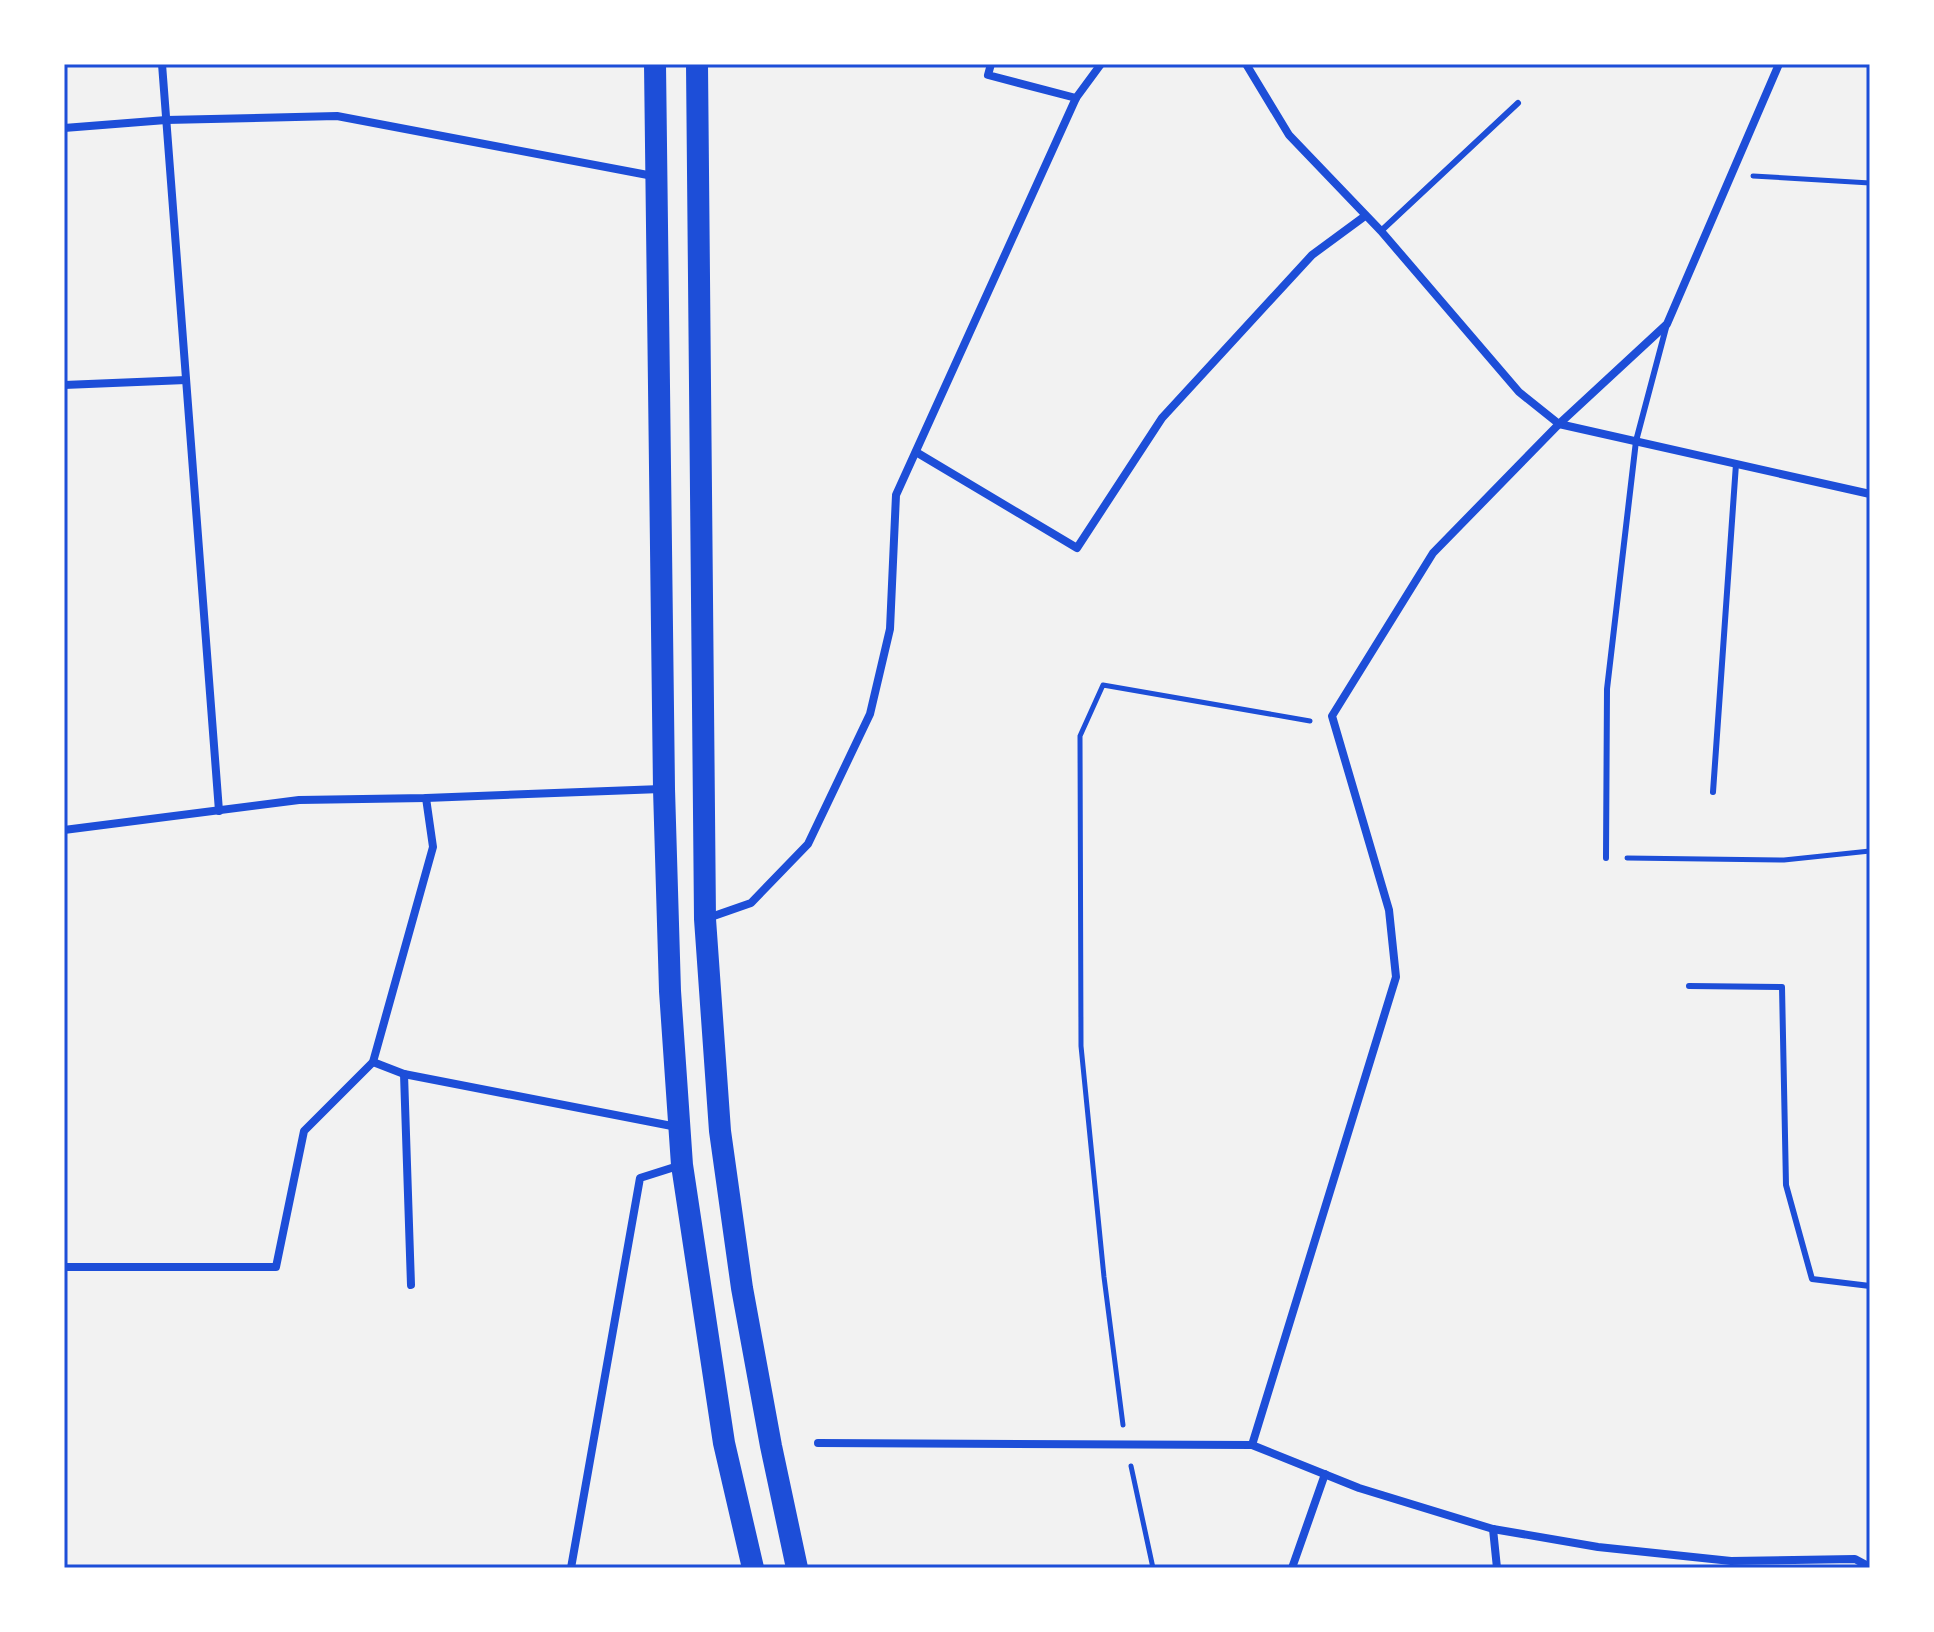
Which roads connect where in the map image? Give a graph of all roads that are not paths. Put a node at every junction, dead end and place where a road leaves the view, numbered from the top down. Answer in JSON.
{"nodes":[{"id":1,"x":162,"y":64,"type":"edge"},
{"id":2,"x":655,"y":64,"type":"edge"},
{"id":3,"x":697,"y":64,"type":"edge"},
{"id":4,"x":991,"y":64,"type":"edge"},
{"id":5,"x":1101,"y":64,"type":"edge"},
{"id":6,"x":1246,"y":64,"type":"edge"},
{"id":7,"x":1779,"y":64,"type":"edge"},
{"id":8,"x":1076,"y":98,"type":"junction"},
{"id":9,"x":1518,"y":103,"type":"dead end"},
{"id":10,"x":166,"y":120,"type":"junction"},
{"id":11,"x":64,"y":128,"type":"edge"},
{"id":12,"x":656,"y":176,"type":"junction"},
{"id":13,"x":1365,"y":216,"type":"junction"},
{"id":14,"x":1381,"y":231,"type":"junction"},
{"id":15,"x":1667,"y":324,"type":"junction"},
{"id":16,"x":186,"y":380,"type":"junction"},
{"id":17,"x":64,"y":385,"type":"edge"},
{"id":18,"x":1559,"y":424,"type":"junction"},
{"id":19,"x":1636,"y":441,"type":"junction"},
{"id":20,"x":916,"y":452,"type":"junction"},
{"id":21,"x":1736,"y":464,"type":"junction"},
{"id":22,"x":1870,"y":494,"type":"edge"},
{"id":23,"x":664,"y":789,"type":"junction"},
{"id":24,"x":1713,"y":792,"type":"dead end"},
{"id":25,"x":426,"y":798,"type":"junction"},
{"id":26,"x":219,"y":811,"type":"junction"},
{"id":27,"x":64,"y":830,"type":"edge"},
{"id":28,"x":1606,"y":858,"type":"road end"},
{"id":29,"x":705,"y":919,"type":"junction"},
{"id":30,"x":1689,"y":986,"type":"dead end"},
{"id":31,"x":373,"y":1062,"type":"junction"},
{"id":32,"x":404,"y":1074,"type":"junction"},
{"id":33,"x":680,"y":1128,"type":"junction"},
{"id":34,"x":682,"y":1165,"type":"junction"},
{"id":35,"x":64,"y":1267,"type":"edge"},
{"id":36,"x":411,"y":1285,"type":"dead end"},
{"id":37,"x":1870,"y":1286,"type":"edge"},
{"id":38,"x":818,"y":1443,"type":"dead end"},
{"id":39,"x":1252,"y":1445,"type":"junction"},
{"id":40,"x":1325,"y":1474,"type":"junction"},
{"id":41,"x":1493,"y":1529,"type":"junction"},
{"id":42,"x":1870,"y":1567,"type":"edge"},
{"id":43,"x":571,"y":1568,"type":"edge"},
{"id":44,"x":753,"y":1568,"type":"edge"},
{"id":45,"x":797,"y":1568,"type":"edge"},
{"id":46,"x":1292,"y":1568,"type":"edge"},
{"id":47,"x":1497,"y":1568,"type":"edge"}],
"edges":[{"from":1,"to":10,"type":"street"},
{"from":2,"to":12,"type":"highway"},
{"from":3,"to":29,"type":"highway"},
{"from":4,"to":8,"type":"street"},
{"from":5,"to":8,"type":"street"},
{"from":6,"to":13,"type":"street"},
{"from":7,"to":15,"type":"street"},
{"from":8,"to":20,"type":"street"},
{"from":9,"to":14,"type":"lane"},
{"from":10,"to":11,"type":"street"},
{"from":10,"to":12,"type":"street"},
{"from":10,"to":16,"type":"street"},
{"from":12,"to":23,"type":"highway"},
{"from":13,"to":14,"type":"street"},
{"from":13,"to":20,"type":"street"},
{"from":14,"to":18,"type":"street"},
{"from":15,"to":18,"type":"street"},
{"from":15,"to":19,"type":"lane"},
{"from":16,"to":17,"type":"street"},
{"from":16,"to":26,"type":"street"},
{"from":18,"to":19,"type":"street"},
{"from":18,"to":39,"type":"street"},
{"from":19,"to":21,"type":"street"},
{"from":19,"to":28,"type":"lane"},
{"from":20,"to":29,"type":"street"},
{"from":21,"to":22,"type":"street"},
{"from":21,"to":24,"type":"lane"},
{"from":23,"to":25,"type":"street"},
{"from":23,"to":33,"type":"highway"},
{"from":25,"to":26,"type":"street"},
{"from":25,"to":31,"type":"street"},
{"from":26,"to":27,"type":"street"},
{"from":29,"to":45,"type":"highway"},
{"from":30,"to":37,"type":"lane"},
{"from":31,"to":32,"type":"street"},
{"from":31,"to":35,"type":"street"},
{"from":32,"to":33,"type":"street"},
{"from":32,"to":36,"type":"street"},
{"from":33,"to":34,"type":"highway"},
{"from":34,"to":43,"type":"street"},
{"from":34,"to":44,"type":"highway"},
{"from":38,"to":39,"type":"street"},
{"from":39,"to":40,"type":"street"},
{"from":40,"to":41,"type":"street"},
{"from":40,"to":46,"type":"street"},
{"from":41,"to":42,"type":"street"},
{"from":41,"to":47,"type":"street"}]}
